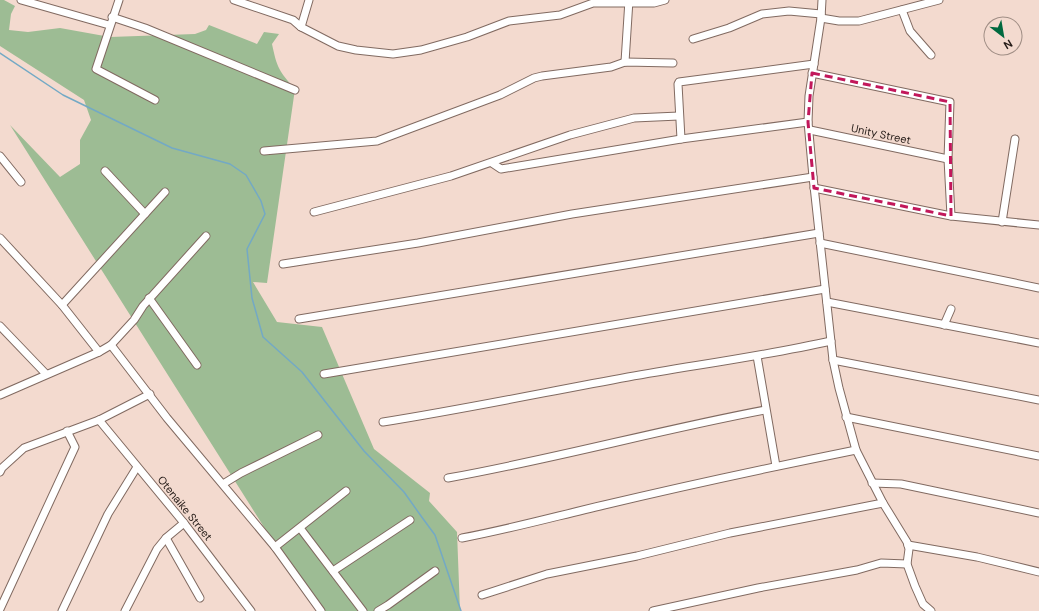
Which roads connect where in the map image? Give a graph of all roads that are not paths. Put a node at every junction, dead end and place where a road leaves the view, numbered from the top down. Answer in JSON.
{"nodes":[{"id":1,"x":21,"y":0,"type":"edge"},
{"id":2,"x":119,"y":0,"type":"edge"},
{"id":3,"x":234,"y":0,"type":"edge"},
{"id":4,"x":309,"y":0,"type":"edge"},
{"id":5,"x":665,"y":0,"type":"edge"},
{"id":6,"x":822,"y":0,"type":"edge"},
{"id":7,"x":939,"y":0,"type":"edge"},
{"id":8,"x":629,"y":1,"type":"edge"},
{"id":9,"x":902,"y":10,"type":"junction"},
{"id":10,"x":821,"y":16,"type":"junction"},
{"id":11,"x":112,"y":17,"type":"junction"},
{"id":12,"x":109,"y":25,"type":"junction"},
{"id":13,"x":301,"y":27,"type":"junction"},
{"id":14,"x":693,"y":39,"type":"dead end"},
{"id":15,"x":931,"y":55,"type":"dead end"},
{"id":16,"x":625,"y":62,"type":"junction"},
{"id":17,"x":673,"y":63,"type":"dead end"},
{"id":18,"x":814,"y":64,"type":"junction"},
{"id":19,"x":812,"y":73,"type":"junction"},
{"id":20,"x":295,"y":90,"type":"dead end"},
{"id":21,"x":154,"y":100,"type":"dead end"},
{"id":22,"x":679,"y":116,"type":"junction"},
{"id":23,"x":808,"y":122,"type":"junction"},
{"id":24,"x":810,"y":130,"type":"junction"},
{"id":25,"x":681,"y":139,"type":"junction"},
{"id":26,"x":1015,"y":139,"type":"dead end"},
{"id":27,"x":264,"y":151,"type":"dead end"},
{"id":28,"x":0,"y":156,"type":"edge"},
{"id":29,"x":948,"y":159,"type":"junction"},
{"id":30,"x":492,"y":163,"type":"junction"},
{"id":31,"x":105,"y":171,"type":"dead end"},
{"id":32,"x":813,"y":177,"type":"junction"},
{"id":33,"x":21,"y":182,"type":"dead end"},
{"id":34,"x":814,"y":188,"type":"junction"},
{"id":35,"x":166,"y":192,"type":"dead end"},
{"id":36,"x":314,"y":212,"type":"dead end"},
{"id":37,"x":145,"y":214,"type":"junction"},
{"id":38,"x":951,"y":216,"type":"junction"},
{"id":39,"x":1002,"y":222,"type":"junction"},
{"id":40,"x":1039,"y":225,"type":"edge"},
{"id":41,"x":819,"y":233,"type":"junction"},
{"id":42,"x":206,"y":236,"type":"dead end"},
{"id":43,"x":0,"y":238,"type":"edge"},
{"id":44,"x":820,"y":243,"type":"junction"},
{"id":45,"x":283,"y":264,"type":"dead end"},
{"id":46,"x":1039,"y":288,"type":"edge"},
{"id":47,"x":825,"y":289,"type":"junction"},
{"id":48,"x":149,"y":298,"type":"junction"},
{"id":49,"x":827,"y":302,"type":"junction"},
{"id":50,"x":62,"y":304,"type":"junction"},
{"id":51,"x":951,"y":309,"type":"dead end"},
{"id":52,"x":299,"y":319,"type":"dead end"},
{"id":53,"x":944,"y":325,"type":"junction"},
{"id":54,"x":0,"y":326,"type":"edge"},
{"id":55,"x":831,"y":341,"type":"junction"},
{"id":56,"x":1039,"y":344,"type":"edge"},
{"id":57,"x":111,"y":345,"type":"junction"},
{"id":58,"x":99,"y":352,"type":"junction"},
{"id":59,"x":757,"y":356,"type":"junction"},
{"id":60,"x":833,"y":360,"type":"junction"},
{"id":61,"x":196,"y":365,"type":"dead end"},
{"id":62,"x":46,"y":374,"type":"junction"},
{"id":63,"x":324,"y":374,"type":"dead end"},
{"id":64,"x":150,"y":394,"type":"junction"},
{"id":65,"x":0,"y":395,"type":"edge"},
{"id":66,"x":1039,"y":400,"type":"edge"},
{"id":67,"x":765,"y":410,"type":"junction"},
{"id":68,"x":846,"y":417,"type":"junction"},
{"id":69,"x":99,"y":420,"type":"junction"},
{"id":70,"x":383,"y":422,"type":"dead end"},
{"id":71,"x":67,"y":431,"type":"junction"},
{"id":72,"x":318,"y":435,"type":"dead end"},
{"id":73,"x":856,"y":450,"type":"junction"},
{"id":74,"x":1039,"y":456,"type":"edge"},
{"id":75,"x":776,"y":466,"type":"junction"},
{"id":76,"x":137,"y":467,"type":"junction"},
{"id":77,"x":0,"y":472,"type":"edge"},
{"id":78,"x":448,"y":478,"type":"dead end"},
{"id":79,"x":872,"y":482,"type":"junction"},
{"id":80,"x":223,"y":484,"type":"junction"},
{"id":81,"x":346,"y":491,"type":"dead end"},
{"id":82,"x":883,"y":503,"type":"junction"},
{"id":83,"x":1039,"y":513,"type":"edge"},
{"id":84,"x":410,"y":520,"type":"dead end"},
{"id":85,"x":184,"y":523,"type":"junction"},
{"id":86,"x":300,"y":528,"type":"junction"},
{"id":87,"x":166,"y":538,"type":"junction"},
{"id":88,"x":462,"y":538,"type":"dead end"},
{"id":89,"x":908,"y":545,"type":"junction"},
{"id":90,"x":275,"y":547,"type":"junction"},
{"id":91,"x":907,"y":564,"type":"junction"},
{"id":92,"x":333,"y":571,"type":"junction"},
{"id":93,"x":435,"y":571,"type":"dead end"},
{"id":94,"x":1039,"y":572,"type":"edge"},
{"id":95,"x":482,"y":595,"type":"dead end"},
{"id":96,"x":200,"y":598,"type":"dead end"},
{"id":97,"x":0,"y":609,"type":"edge"},
{"id":98,"x":62,"y":611,"type":"edge"},
{"id":99,"x":125,"y":611,"type":"edge"},
{"id":100,"x":251,"y":611,"type":"edge"},
{"id":101,"x":320,"y":611,"type":"edge"},
{"id":102,"x":363,"y":611,"type":"edge"},
{"id":103,"x":378,"y":611,"type":"edge"},
{"id":104,"x":653,"y":611,"type":"edge"},
{"id":105,"x":929,"y":611,"type":"edge"}],
"edges":[{"from":1,"to":12,"type":"street"},
{"from":2,"to":11,"type":"street"},
{"from":3,"to":13,"type":"street"},
{"from":4,"to":13,"type":"street"},
{"from":5,"to":8,"type":"street"},
{"from":6,"to":10,"type":"street"},
{"from":7,"to":9,"type":"street"},
{"from":8,"to":13,"type":"street"},
{"from":8,"to":16,"type":"street"},
{"from":9,"to":10,"type":"street"},
{"from":9,"to":15,"type":"street"},
{"from":10,"to":14,"type":"street"},
{"from":10,"to":18,"type":"street"},
{"from":11,"to":12,"type":"street"},
{"from":11,"to":20,"type":"street"},
{"from":12,"to":21,"type":"street"},
{"from":16,"to":17,"type":"street"},
{"from":16,"to":27,"type":"street"},
{"from":18,"to":19,"type":"street"},
{"from":18,"to":22,"type":"street"},
{"from":19,"to":23,"type":"street"},
{"from":19,"to":29,"type":"street"},
{"from":22,"to":25,"type":"street"},
{"from":22,"to":30,"type":"street"},
{"from":23,"to":24,"type":"street"},
{"from":23,"to":25,"type":"street"},
{"from":24,"to":29,"type":"street","name":"Unity Street"},
{"from":24,"to":32,"type":"street"},
{"from":25,"to":30,"type":"street"},
{"from":26,"to":39,"type":"street"},
{"from":28,"to":33,"type":"street"},
{"from":29,"to":38,"type":"street"},
{"from":30,"to":36,"type":"street"},
{"from":31,"to":37,"type":"street"},
{"from":32,"to":34,"type":"street"},
{"from":32,"to":45,"type":"street"},
{"from":34,"to":38,"type":"street"},
{"from":34,"to":41,"type":"street"},
{"from":35,"to":37,"type":"street"},
{"from":37,"to":50,"type":"street"},
{"from":38,"to":39,"type":"street"},
{"from":39,"to":40,"type":"street"},
{"from":41,"to":44,"type":"street"},
{"from":41,"to":52,"type":"street"},
{"from":42,"to":48,"type":"street"},
{"from":43,"to":50,"type":"street"},
{"from":44,"to":46,"type":"street"},
{"from":44,"to":47,"type":"street"},
{"from":47,"to":49,"type":"street"},
{"from":47,"to":63,"type":"street"},
{"from":48,"to":57,"type":"street"},
{"from":48,"to":61,"type":"street"},
{"from":49,"to":53,"type":"street"},
{"from":49,"to":55,"type":"street"},
{"from":50,"to":58,"type":"street"},
{"from":51,"to":53,"type":"street"},
{"from":53,"to":56,"type":"street"},
{"from":54,"to":62,"type":"street"},
{"from":55,"to":59,"type":"street"},
{"from":55,"to":60,"type":"street"},
{"from":57,"to":58,"type":"street"},
{"from":57,"to":64,"type":"street"},
{"from":58,"to":62,"type":"street"},
{"from":59,"to":67,"type":"street"},
{"from":59,"to":70,"type":"street"},
{"from":60,"to":66,"type":"street"},
{"from":60,"to":68,"type":"street"},
{"from":62,"to":65,"type":"street"},
{"from":64,"to":69,"type":"street"},
{"from":64,"to":80,"type":"street"},
{"from":67,"to":75,"type":"street"},
{"from":67,"to":78,"type":"street"},
{"from":68,"to":73,"type":"street"},
{"from":68,"to":74,"type":"street"},
{"from":69,"to":71,"type":"street"},
{"from":69,"to":76,"type":"street","name":"Otenaike Street"},
{"from":71,"to":77,"type":"street"},
{"from":71,"to":97,"type":"street"},
{"from":72,"to":80,"type":"street"},
{"from":73,"to":75,"type":"street"},
{"from":73,"to":79,"type":"street"},
{"from":75,"to":88,"type":"street"},
{"from":76,"to":85,"type":"street","name":"Otenaike Street"},
{"from":76,"to":98,"type":"street"},
{"from":79,"to":82,"type":"street"},
{"from":79,"to":83,"type":"street"},
{"from":80,"to":90,"type":"street"},
{"from":81,"to":86,"type":"street"},
{"from":82,"to":89,"type":"street"},
{"from":82,"to":95,"type":"street"},
{"from":84,"to":92,"type":"street"},
{"from":85,"to":87,"type":"street"},
{"from":85,"to":100,"type":"street","name":"Otenaike Street"},
{"from":86,"to":90,"type":"street"},
{"from":86,"to":92,"type":"street"},
{"from":87,"to":96,"type":"street"},
{"from":87,"to":99,"type":"street"},
{"from":89,"to":91,"type":"street"},
{"from":89,"to":94,"type":"street"},
{"from":90,"to":101,"type":"street"},
{"from":91,"to":104,"type":"street"},
{"from":91,"to":105,"type":"street"},
{"from":92,"to":102,"type":"street"},
{"from":93,"to":103,"type":"street"}]}
